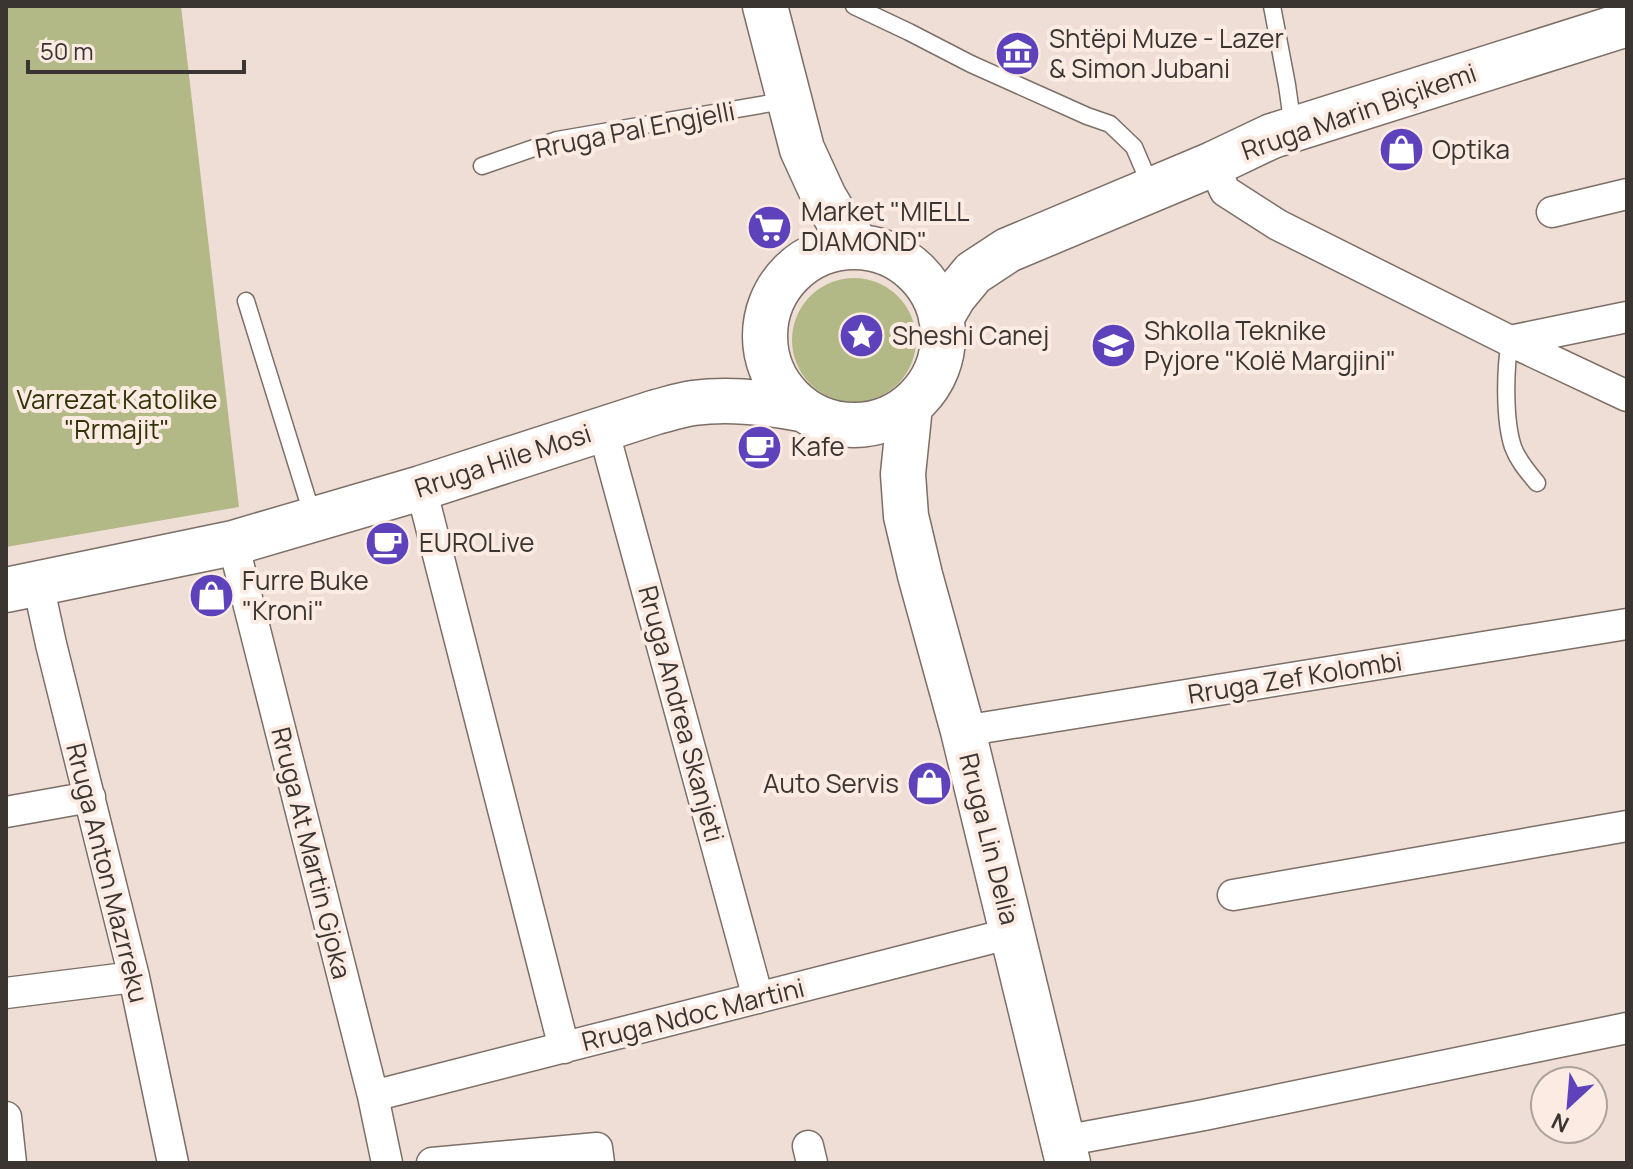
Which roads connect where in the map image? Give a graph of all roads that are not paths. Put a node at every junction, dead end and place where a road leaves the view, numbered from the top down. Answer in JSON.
{"nodes":[{"id":1,"x":765,"y":6,"type":"edge"},
{"id":2,"x":854,"y":6,"type":"edge"},
{"id":3,"x":1272,"y":6,"type":"edge"},
{"id":4,"x":1627,"y":24,"type":"edge"},
{"id":5,"x":789,"y":100,"type":"junction"},
{"id":6,"x":1293,"y":129,"type":"junction"},
{"id":7,"x":802,"y":149,"type":"junction"},
{"id":8,"x":1213,"y":164,"type":"junction"},
{"id":9,"x":482,"y":166,"type":"dead end"},
{"id":10,"x":1152,"y":189,"type":"junction"},
{"id":11,"x":1627,"y":194,"type":"edge"},
{"id":12,"x":1552,"y":212,"type":"dead end"},
{"id":13,"x":1008,"y":250,"type":"junction"},
{"id":14,"x":879,"y":254,"type":"junction"},
{"id":15,"x":798,"y":266,"type":"junction"},
{"id":16,"x":246,"y":301,"type":"dead end"},
{"id":17,"x":1627,"y":317,"type":"edge"},
{"id":18,"x":941,"y":318,"type":"junction"},
{"id":19,"x":764,"y":335,"type":"junction"},
{"id":20,"x":1510,"y":341,"type":"junction"},
{"id":21,"x":1627,"y":396,"type":"edge"},
{"id":22,"x":691,"y":403,"type":"junction"},
{"id":23,"x":910,"y":406,"type":"junction"},
{"id":24,"x":800,"y":409,"type":"junction"},
{"id":25,"x":853,"y":426,"type":"junction"},
{"id":26,"x":603,"y":429,"type":"junction"},
{"id":27,"x":1537,"y":483,"type":"dead end"},
{"id":28,"x":421,"y":488,"type":"junction"},
{"id":29,"x":906,"y":516,"type":"junction"},
{"id":30,"x":314,"y":520,"type":"junction"},
{"id":31,"x":233,"y":543,"type":"junction"},
{"id":32,"x":22,"y":587,"type":"edge"},
{"id":33,"x":1627,"y":624,"type":"edge"},
{"id":34,"x":963,"y":731,"type":"junction"},
{"id":35,"x":90,"y":797,"type":"junction"},
{"id":36,"x":6,"y":812,"type":"edge"},
{"id":37,"x":1627,"y":826,"type":"edge"},
{"id":38,"x":1233,"y":895,"type":"dead end"},
{"id":39,"x":1012,"y":933,"type":"junction"},
{"id":40,"x":134,"y":977,"type":"junction"},
{"id":41,"x":6,"y":993,"type":"edge"},
{"id":42,"x":758,"y":998,"type":"junction"},
{"id":43,"x":1627,"y":1028,"type":"edge"},
{"id":44,"x":564,"y":1048,"type":"junction"},
{"id":45,"x":373,"y":1096,"type":"junction"},
{"id":46,"x":6,"y":1117,"type":"edge"},
{"id":47,"x":6,"y":1125,"type":"edge"},
{"id":48,"x":1066,"y":1152,"type":"edge"},
{"id":49,"x":11,"y":1163,"type":"edge"},
{"id":50,"x":173,"y":1163,"type":"edge"},
{"id":51,"x":387,"y":1163,"type":"edge"},
{"id":52,"x":432,"y":1163,"type":"edge"},
{"id":53,"x":599,"y":1163,"type":"edge"}],
"edges":[{"from":1,"to":5,"type":"main road"},
{"from":2,"to":10,"type":"lane"},
{"from":3,"to":6,"type":"lane"},
{"from":4,"to":6,"type":"main road","name":"Rruga Marin Biçikemi"},
{"from":5,"to":7,"type":"main road"},
{"from":5,"to":9,"type":"lane","name":"Rruga Pal Engjelli"},
{"from":6,"to":8,"type":"main road","name":"Rruga Marin Biçikemi"},
{"from":7,"to":14,"type":"main road"},
{"from":7,"to":15,"type":"main road"},
{"from":8,"to":10,"type":"main road","name":"Rruga Marin Biçikemi"},
{"from":8,"to":20,"type":"street"},
{"from":10,"to":13,"type":"main road","name":"Rruga Marin Biçikemi"},
{"from":11,"to":12,"type":"street"},
{"from":13,"to":14,"type":"main road","name":"Rruga Marin Biçikemi"},
{"from":13,"to":18,"type":"main road","name":"Rruga Marin Biçikemi"},
{"from":14,"to":15,"type":"main road"},
{"from":14,"to":18,"type":"main road"},
{"from":15,"to":19,"type":"main road"},
{"from":16,"to":30,"type":"lane"},
{"from":17,"to":20,"type":"street"},
{"from":18,"to":23,"type":"main road"},
{"from":19,"to":22,"type":"main road","name":"Rruga Hile Mosi"},
{"from":19,"to":24,"type":"main road"},
{"from":20,"to":21,"type":"street"},
{"from":20,"to":27,"type":"lane"},
{"from":22,"to":24,"type":"main road","name":"Rruga Hile Mosi"},
{"from":22,"to":26,"type":"main road","name":"Rruga Hile Mosi"},
{"from":23,"to":25,"type":"main road"},
{"from":23,"to":29,"type":"main road","name":"Rruga Lin Delia"},
{"from":24,"to":25,"type":"main road"},
{"from":25,"to":29,"type":"main road","name":"Rruga Lin Delia"},
{"from":26,"to":28,"type":"main road","name":"Rruga Hile Mosi"},
{"from":26,"to":42,"type":"street","name":"Rruga Andrea Skanjeti"},
{"from":28,"to":30,"type":"main road","name":"Rruga Hile Mosi"},
{"from":28,"to":44,"type":"street"},
{"from":29,"to":34,"type":"main road","name":"Rruga Lin Delia"},
{"from":30,"to":31,"type":"main road","name":"Rruga Hile Mosi"},
{"from":31,"to":32,"type":"main road","name":"Rruga Hile Mosi"},
{"from":31,"to":45,"type":"street","name":"Rruga At Martin Gjoka"},
{"from":32,"to":35,"type":"street","name":"Rruga Anton Mazrreku"},
{"from":33,"to":34,"type":"street","name":"Rruga Zef Kolombi"},
{"from":34,"to":39,"type":"main road","name":"Rruga Lin Delia"},
{"from":35,"to":36,"type":"street"},
{"from":35,"to":40,"type":"street","name":"Rruga Anton Mazrreku"},
{"from":37,"to":38,"type":"street"},
{"from":39,"to":42,"type":"street","name":"Rruga Ndoc Martini"},
{"from":39,"to":48,"type":"main road","name":"Rruga Lin Delia"},
{"from":40,"to":41,"type":"street"},
{"from":40,"to":50,"type":"street","name":"Rruga Anton Mazrreku"},
{"from":42,"to":44,"type":"street","name":"Rruga Ndoc Martini"},
{"from":43,"to":48,"type":"street"},
{"from":44,"to":45,"type":"street","name":"Rruga Ndoc Martini"},
{"from":45,"to":51,"type":"street","name":"Rruga At Martin Gjoka"},
{"from":46,"to":47,"type":"street"},
{"from":47,"to":49,"type":"street"},
{"from":52,"to":53,"type":"street"}]}
